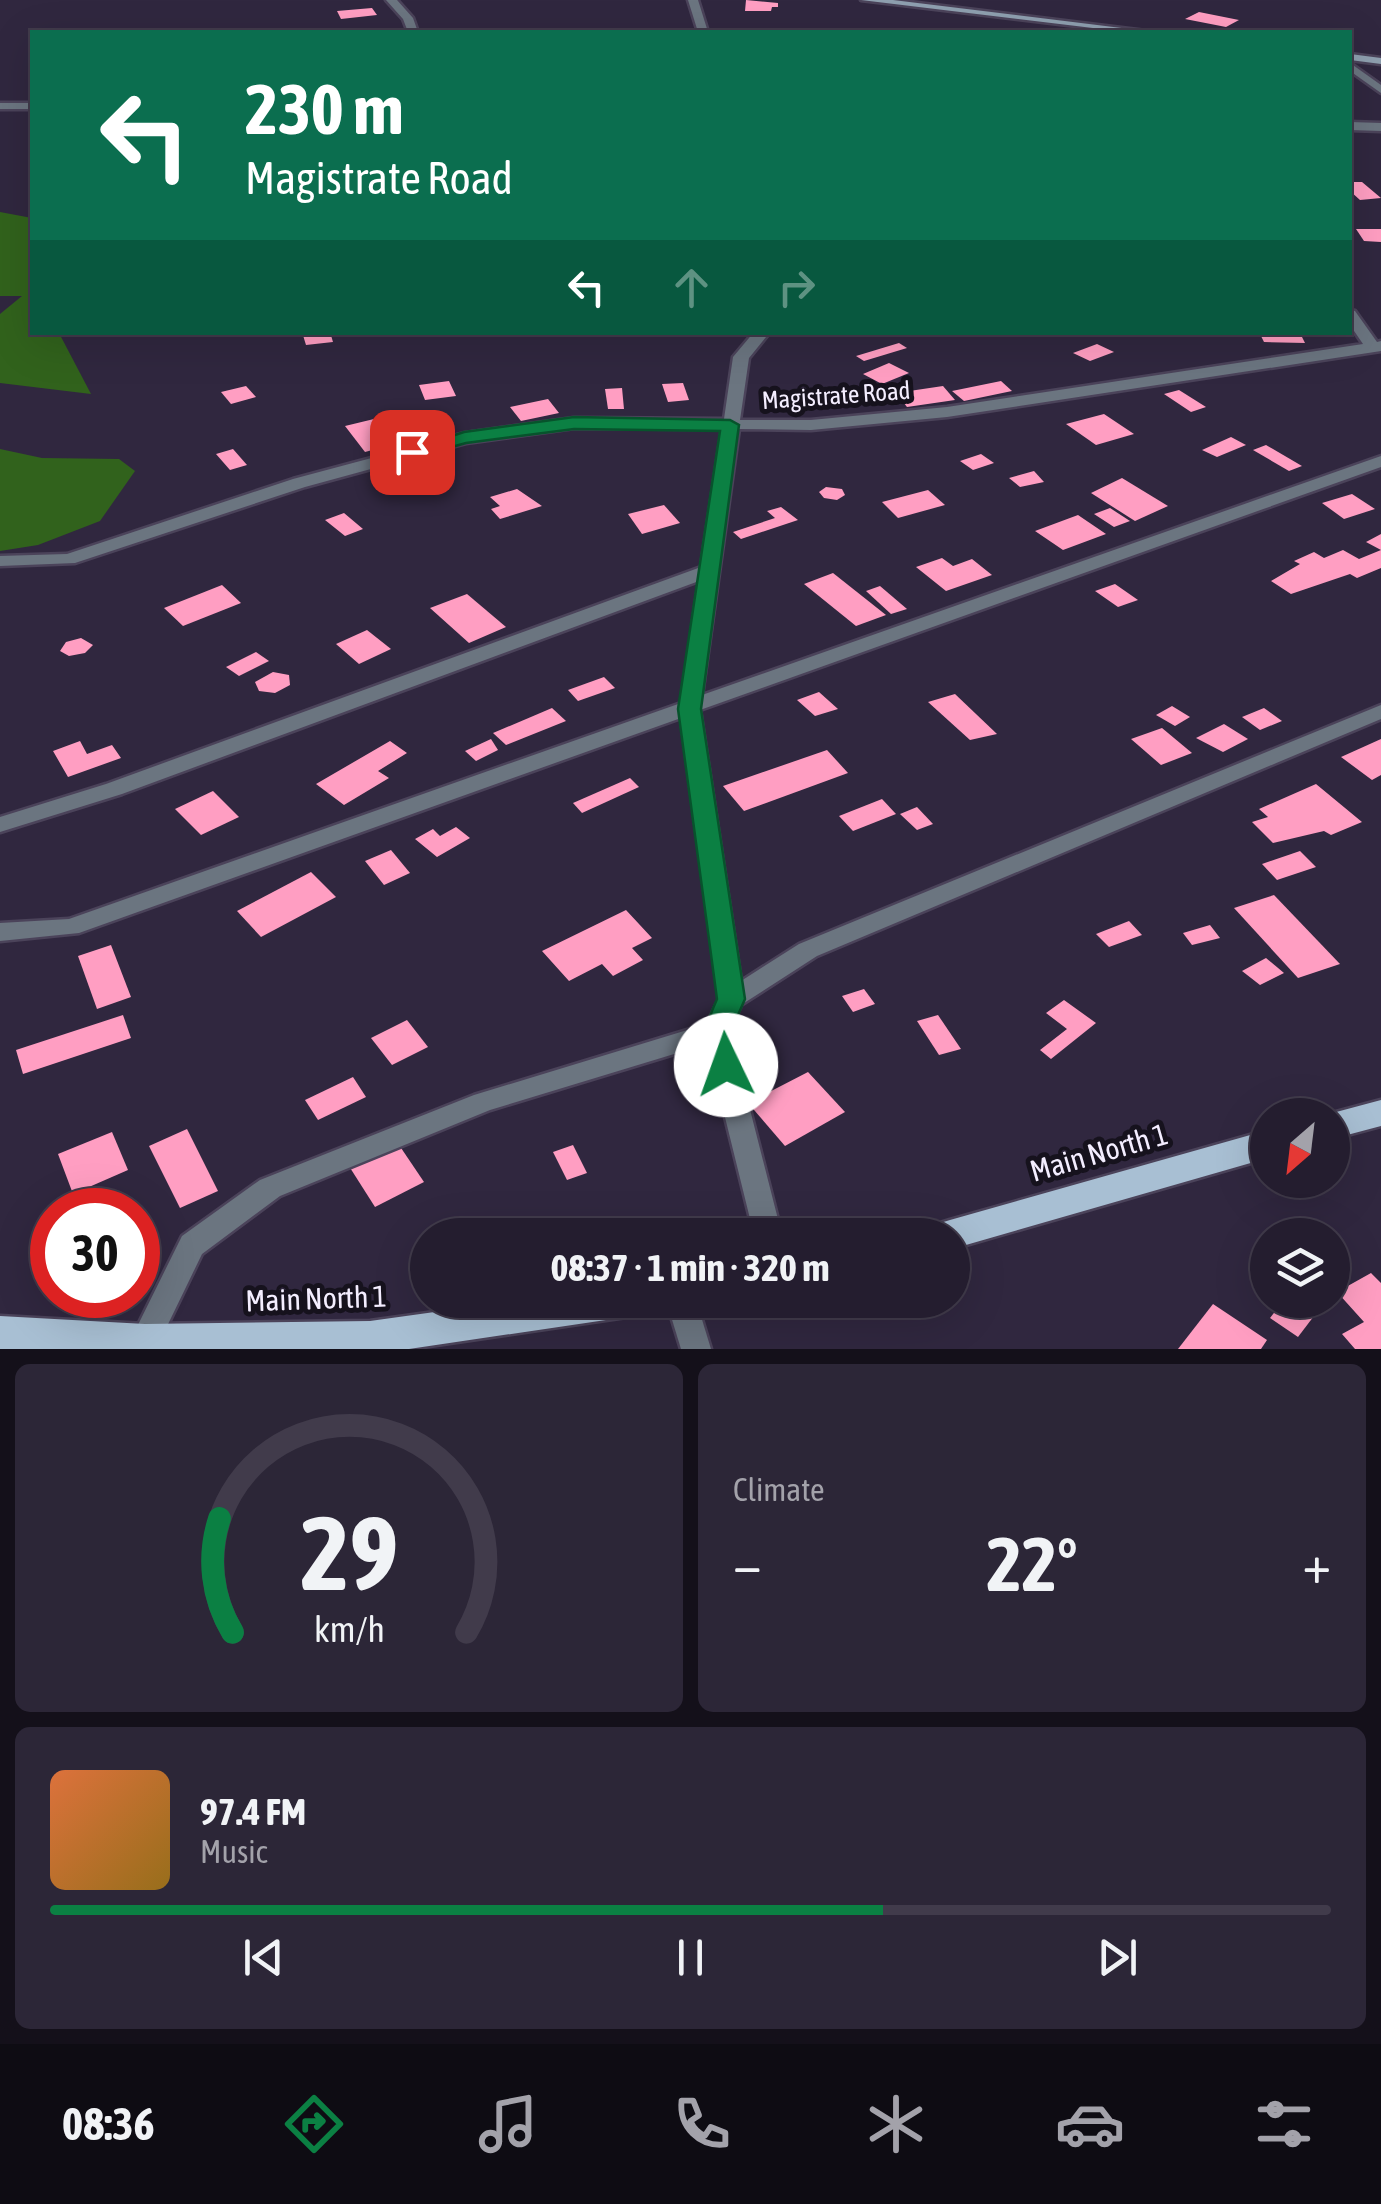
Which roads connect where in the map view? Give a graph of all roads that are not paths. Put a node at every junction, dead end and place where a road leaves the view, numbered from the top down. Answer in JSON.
{"nodes":[{"id":1,"x":391,"y":0,"type":"edge"},
{"id":2,"x":694,"y":0,"type":"edge"},
{"id":3,"x":866,"y":0,"type":"edge"},
{"id":4,"x":883,"y":1,"type":"edge"},
{"id":5,"x":413,"y":30,"type":"edge"},
{"id":6,"x":702,"y":30,"type":"edge"},
{"id":7,"x":1132,"y":30,"type":"edge"},
{"id":8,"x":1352,"y":57,"type":"edge"},
{"id":9,"x":1381,"y":62,"type":"edge"},
{"id":10,"x":1352,"y":68,"type":"edge"},
{"id":11,"x":1381,"y":90,"type":"edge"},
{"id":12,"x":0,"y":106,"type":"edge"},
{"id":13,"x":30,"y":106,"type":"edge"},
{"id":14,"x":1352,"y":126,"type":"edge"},
{"id":15,"x":1381,"y":127,"type":"edge"},
{"id":16,"x":1352,"y":316,"type":"edge"},
{"id":17,"x":760,"y":335,"type":"edge"},
{"id":18,"x":1377,"y":347,"type":"edge"},
{"id":19,"x":730,"y":425,"type":"junction"},
{"id":20,"x":1381,"y":461,"type":"edge"},
{"id":21,"x":0,"y":561,"type":"edge"},
{"id":22,"x":711,"y":570,"type":"junction"},
{"id":23,"x":690,"y":709,"type":"junction"},
{"id":24,"x":1381,"y":710,"type":"edge"},
{"id":25,"x":0,"y":825,"type":"edge"},
{"id":26,"x":0,"y":932,"type":"edge"},
{"id":27,"x":731,"y":999,"type":"junction"},
{"id":28,"x":717,"y":1031,"type":"junction"},
{"id":29,"x":1381,"y":1113,"type":"edge"},
{"id":30,"x":1350,"y":1121,"type":"edge"},
{"id":31,"x":1250,"y":1149,"type":"edge"},
{"id":32,"x":764,"y":1218,"type":"edge"},
{"id":33,"x":970,"y":1229,"type":"edge"},
{"id":34,"x":508,"y":1318,"type":"edge"},
{"id":35,"x":686,"y":1318,"type":"edge"},
{"id":36,"x":0,"y":1333,"type":"edge"},
{"id":37,"x":145,"y":1341,"type":"junction"},
{"id":38,"x":696,"y":1349,"type":"edge"}],
"edges":[{"from":1,"to":5,"type":"street"},
{"from":2,"to":6,"type":"street"},
{"from":3,"to":4,"type":"main road"},
{"from":4,"to":7,"type":"main road"},
{"from":8,"to":9,"type":"main road"},
{"from":10,"to":11,"type":"street"},
{"from":12,"to":13,"type":"street"},
{"from":14,"to":15,"type":"street"},
{"from":16,"to":18,"type":"street"},
{"from":17,"to":19,"type":"street"},
{"from":18,"to":19,"type":"street","name":"Magistrate Road"},
{"from":19,"to":21,"type":"street","name":"Magistrate Road"},
{"from":19,"to":22,"type":"street"},
{"from":20,"to":23,"type":"street"},
{"from":22,"to":23,"type":"street"},
{"from":22,"to":25,"type":"street"},
{"from":23,"to":26,"type":"street"},
{"from":23,"to":27,"type":"street"},
{"from":24,"to":27,"type":"street"},
{"from":27,"to":28,"type":"street"},
{"from":28,"to":32,"type":"street"},
{"from":28,"to":37,"type":"street"},
{"from":29,"to":30,"type":"main road"},
{"from":31,"to":33,"type":"main road","name":"Main North 1"},
{"from":34,"to":37,"type":"main road","name":"Main North 1"},
{"from":35,"to":38,"type":"street"},
{"from":36,"to":37,"type":"main road","name":"Main North 1"}]}
